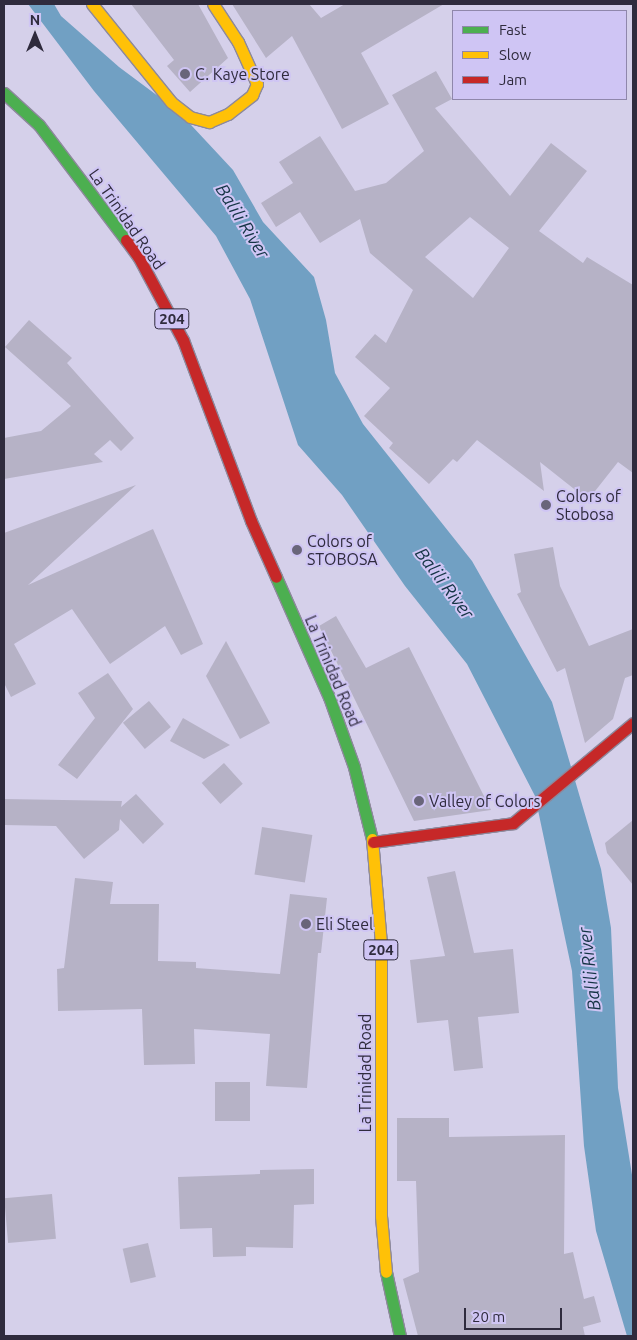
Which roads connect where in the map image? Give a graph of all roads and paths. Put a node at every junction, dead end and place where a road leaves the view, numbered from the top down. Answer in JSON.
{"nodes":[{"id":1,"x":92,"y":4,"type":"edge"},
{"id":2,"x":213,"y":4,"type":"edge"},
{"id":3,"x":4,"y":93,"type":"edge"},
{"id":4,"x":633,"y":723,"type":"edge"},
{"id":5,"x":373,"y":842,"type":"junction"},
{"id":6,"x":400,"y":1336,"type":"edge"}],
"edges":[{"from":1,"to":2,"type":"main road"},
{"from":3,"to":5,"type":"main road","name":"La Trinidad Road","number":"204"},
{"from":4,"to":5,"type":"main road"},
{"from":5,"to":6,"type":"main road","name":"La Trinidad Road","number":"204"}]}
